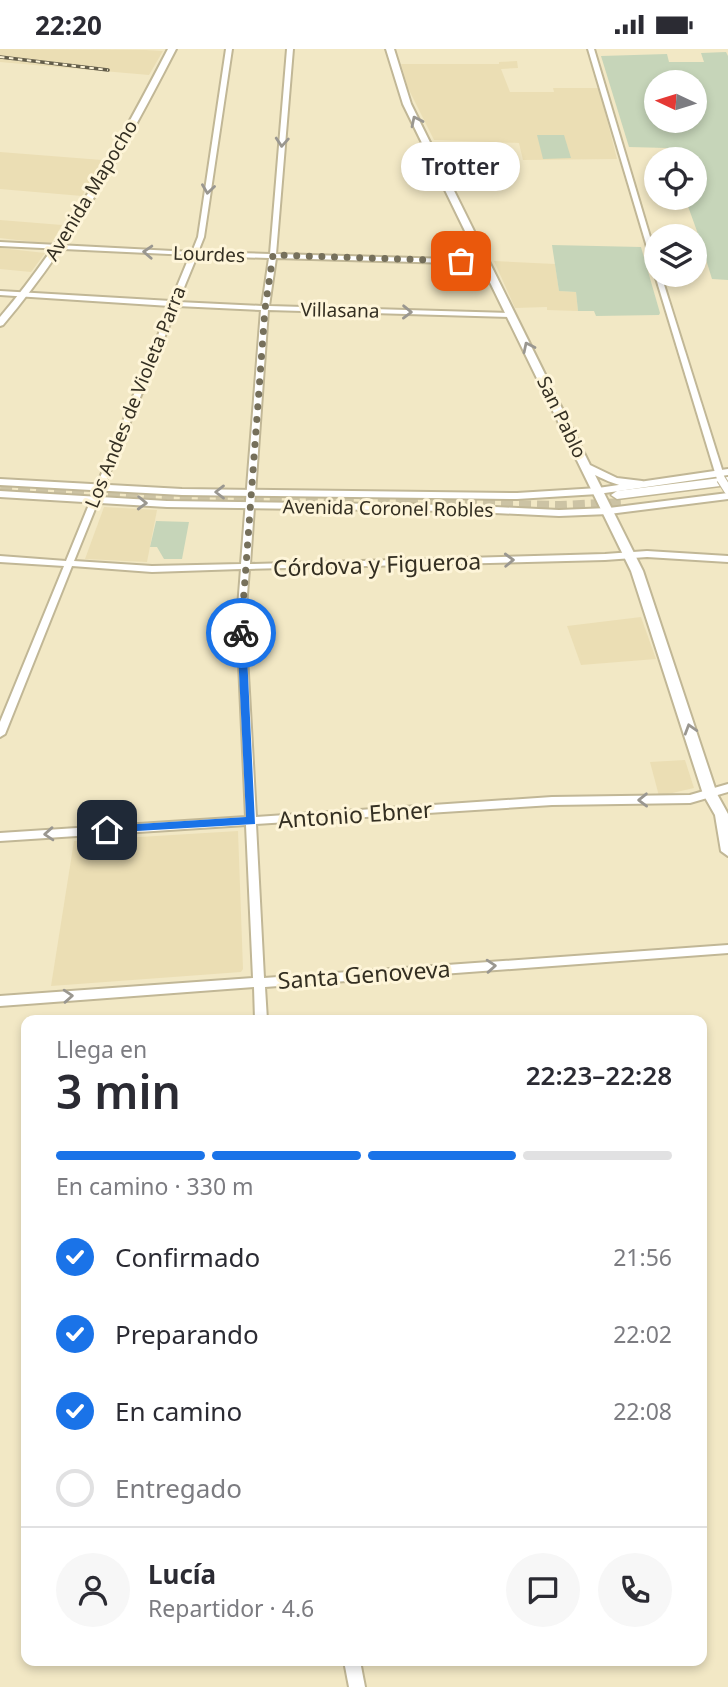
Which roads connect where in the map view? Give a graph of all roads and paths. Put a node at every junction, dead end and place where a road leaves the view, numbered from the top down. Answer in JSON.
{"nodes":[{"id":1,"x":172,"y":49,"type":"edge"},
{"id":2,"x":229,"y":49,"type":"edge"},
{"id":3,"x":290,"y":49,"type":"edge"},
{"id":4,"x":390,"y":49,"type":"edge"},
{"id":5,"x":591,"y":49,"type":"edge"},
{"id":6,"x":644,"y":227,"type":"edge"},
{"id":7,"x":0,"y":244,"type":"edge"},
{"id":8,"x":59,"y":248,"type":"junction"},
{"id":9,"x":193,"y":254,"type":"junction"},
{"id":10,"x":273,"y":255,"type":"junction"},
{"id":11,"x":486,"y":262,"type":"junction"},
{"id":12,"x":663,"y":287,"type":"edge"},
{"id":13,"x":0,"y":293,"type":"edge"},
{"id":14,"x":24,"y":295,"type":"junction"},
{"id":15,"x":173,"y":304,"type":"junction"},
{"id":16,"x":265,"y":309,"type":"junction"},
{"id":17,"x":512,"y":315,"type":"junction"},
{"id":18,"x":0,"y":323,"type":"edge"},
{"id":19,"x":587,"y":467,"type":"junction"},
{"id":20,"x":725,"y":481,"type":"edge"},
{"id":21,"x":0,"y":482,"type":"edge"},
{"id":22,"x":642,"y":484,"type":"junction"},
{"id":23,"x":99,"y":488,"type":"junction"},
{"id":24,"x":598,"y":491,"type":"junction"},
{"id":25,"x":251,"y":493,"type":"junction"},
{"id":26,"x":0,"y":494,"type":"edge"},
{"id":27,"x":728,"y":496,"type":"edge"},
{"id":28,"x":619,"y":499,"type":"tunnel mouth"},
{"id":29,"x":94,"y":501,"type":"junction"},
{"id":30,"x":250,"y":505,"type":"junction"},
{"id":31,"x":609,"y":511,"type":"junction"},
{"id":32,"x":629,"y":555,"type":"junction"},
{"id":33,"x":0,"y":559,"type":"edge"},
{"id":34,"x":728,"y":559,"type":"edge"},
{"id":35,"x":69,"y":564,"type":"junction"},
{"id":36,"x":245,"y":567,"type":"junction"},
{"id":37,"x":0,"y":734,"type":"edge"},
{"id":38,"x":728,"y":787,"type":"edge"},
{"id":39,"x":710,"y":795,"type":"junction"},
{"id":40,"x":251,"y":821,"type":"junction"},
{"id":41,"x":0,"y":837,"type":"edge"},
{"id":42,"x":726,"y":845,"type":"edge"},
{"id":43,"x":728,"y":949,"type":"edge"},
{"id":44,"x":259,"y":982,"type":"junction"},
{"id":45,"x":0,"y":1000,"type":"edge"},
{"id":46,"x":261,"y":1015,"type":"edge"},
{"id":47,"x":353,"y":1666,"type":"edge"},
{"id":48,"x":357,"y":1687,"type":"edge"}],
"edges":[{"from":1,"to":8,"type":"main road","name":"Avenida Mapocho"},
{"from":2,"to":9,"type":"street","name":"Los Andes de Violeta Parra","one_way":true},
{"from":3,"to":10,"type":"street","one_way":true},
{"from":11,"to":4,"type":"main road","name":"San Pablo","one_way":true},
{"from":5,"to":6,"type":"street"},
{"from":7,"to":8,"type":"street","name":"Lourdes"},
{"from":9,"to":8,"type":"street","name":"Lourdes","one_way":true},
{"from":8,"to":14,"type":"main road","name":"Avenida Mapocho"},
{"from":9,"to":10,"type":"street","name":"Lourdes"},
{"from":9,"to":15,"type":"street","name":"Los Andes de Violeta Parra"},
{"from":10,"to":11,"type":"street","name":"Lourdes"},
{"from":10,"to":16,"type":"street"},
{"from":11,"to":17,"type":"main road","name":"San Pablo"},
{"from":12,"to":20,"type":"street"},
{"from":13,"to":14,"type":"street","name":"Villasana"},
{"from":14,"to":15,"type":"street","name":"Villasana"},
{"from":14,"to":18,"type":"main road","name":"Avenida Mapocho"},
{"from":15,"to":16,"type":"street","name":"Villasana"},
{"from":15,"to":23,"type":"street","name":"Los Andes de Violeta Parra"},
{"from":16,"to":17,"type":"street","name":"Villasana","one_way":true},
{"from":16,"to":25,"type":"street"},
{"from":19,"to":17,"type":"main road","name":"San Pablo","one_way":true},
{"from":19,"to":22,"type":"main road"},
{"from":19,"to":24,"type":"main road","name":"San Pablo"},
{"from":20,"to":22,"type":"main road"},
{"from":20,"to":28,"type":"highway"},
{"from":21,"to":23,"type":"main road","name":"Avenida Coronel Robles"},
{"from":22,"to":24,"type":"main road"},
{"from":25,"to":23,"type":"main road","name":"Avenida Coronel Robles","one_way":true},
{"from":23,"to":29,"type":"street","name":"Los Andes de Violeta Parra"},
{"from":24,"to":25,"type":"main road","name":"Avenida Coronel Robles"},
{"from":24,"to":31,"type":"main road","name":"San Pablo"},
{"from":25,"to":30,"type":"street"},
{"from":26,"to":29,"type":"main road","name":"Avenida Coronel Robles"},
{"from":27,"to":31,"type":"main road","name":"Avenida Coronel Robles"},
{"from":29,"to":30,"type":"main road","name":"Avenida Coronel Robles","one_way":true},
{"from":29,"to":35,"type":"street","name":"Los Andes de Violeta Parra"},
{"from":30,"to":31,"type":"main road","name":"Avenida Coronel Robles"},
{"from":30,"to":36,"type":"street"},
{"from":31,"to":32,"type":"main road","name":"San Pablo"},
{"from":32,"to":34,"type":"street","name":"Córdova y Figueroa"},
{"from":36,"to":32,"type":"street","name":"Córdova y Figueroa","one_way":true},
{"from":39,"to":32,"type":"main road","name":"San Pablo","one_way":true},
{"from":33,"to":35,"type":"street","name":"Córdova y Figueroa"},
{"from":35,"to":36,"type":"street","name":"Córdova y Figueroa"},
{"from":35,"to":37,"type":"street","name":"Los Andes de Violeta Parra"},
{"from":36,"to":40,"type":"street"},
{"from":38,"to":39,"type":"street","name":"Antonio Ebner"},
{"from":39,"to":40,"type":"street","name":"Antonio Ebner","one_way":true},
{"from":39,"to":42,"type":"main road","name":"San Pablo"},
{"from":40,"to":41,"type":"street","name":"Antonio Ebner","one_way":true},
{"from":40,"to":44,"type":"street"},
{"from":44,"to":43,"type":"street","name":"Santa Genoveva","one_way":true},
{"from":45,"to":44,"type":"street","name":"Santa Genoveva","one_way":true},
{"from":44,"to":46,"type":"street"},
{"from":47,"to":48,"type":"street"}]}
